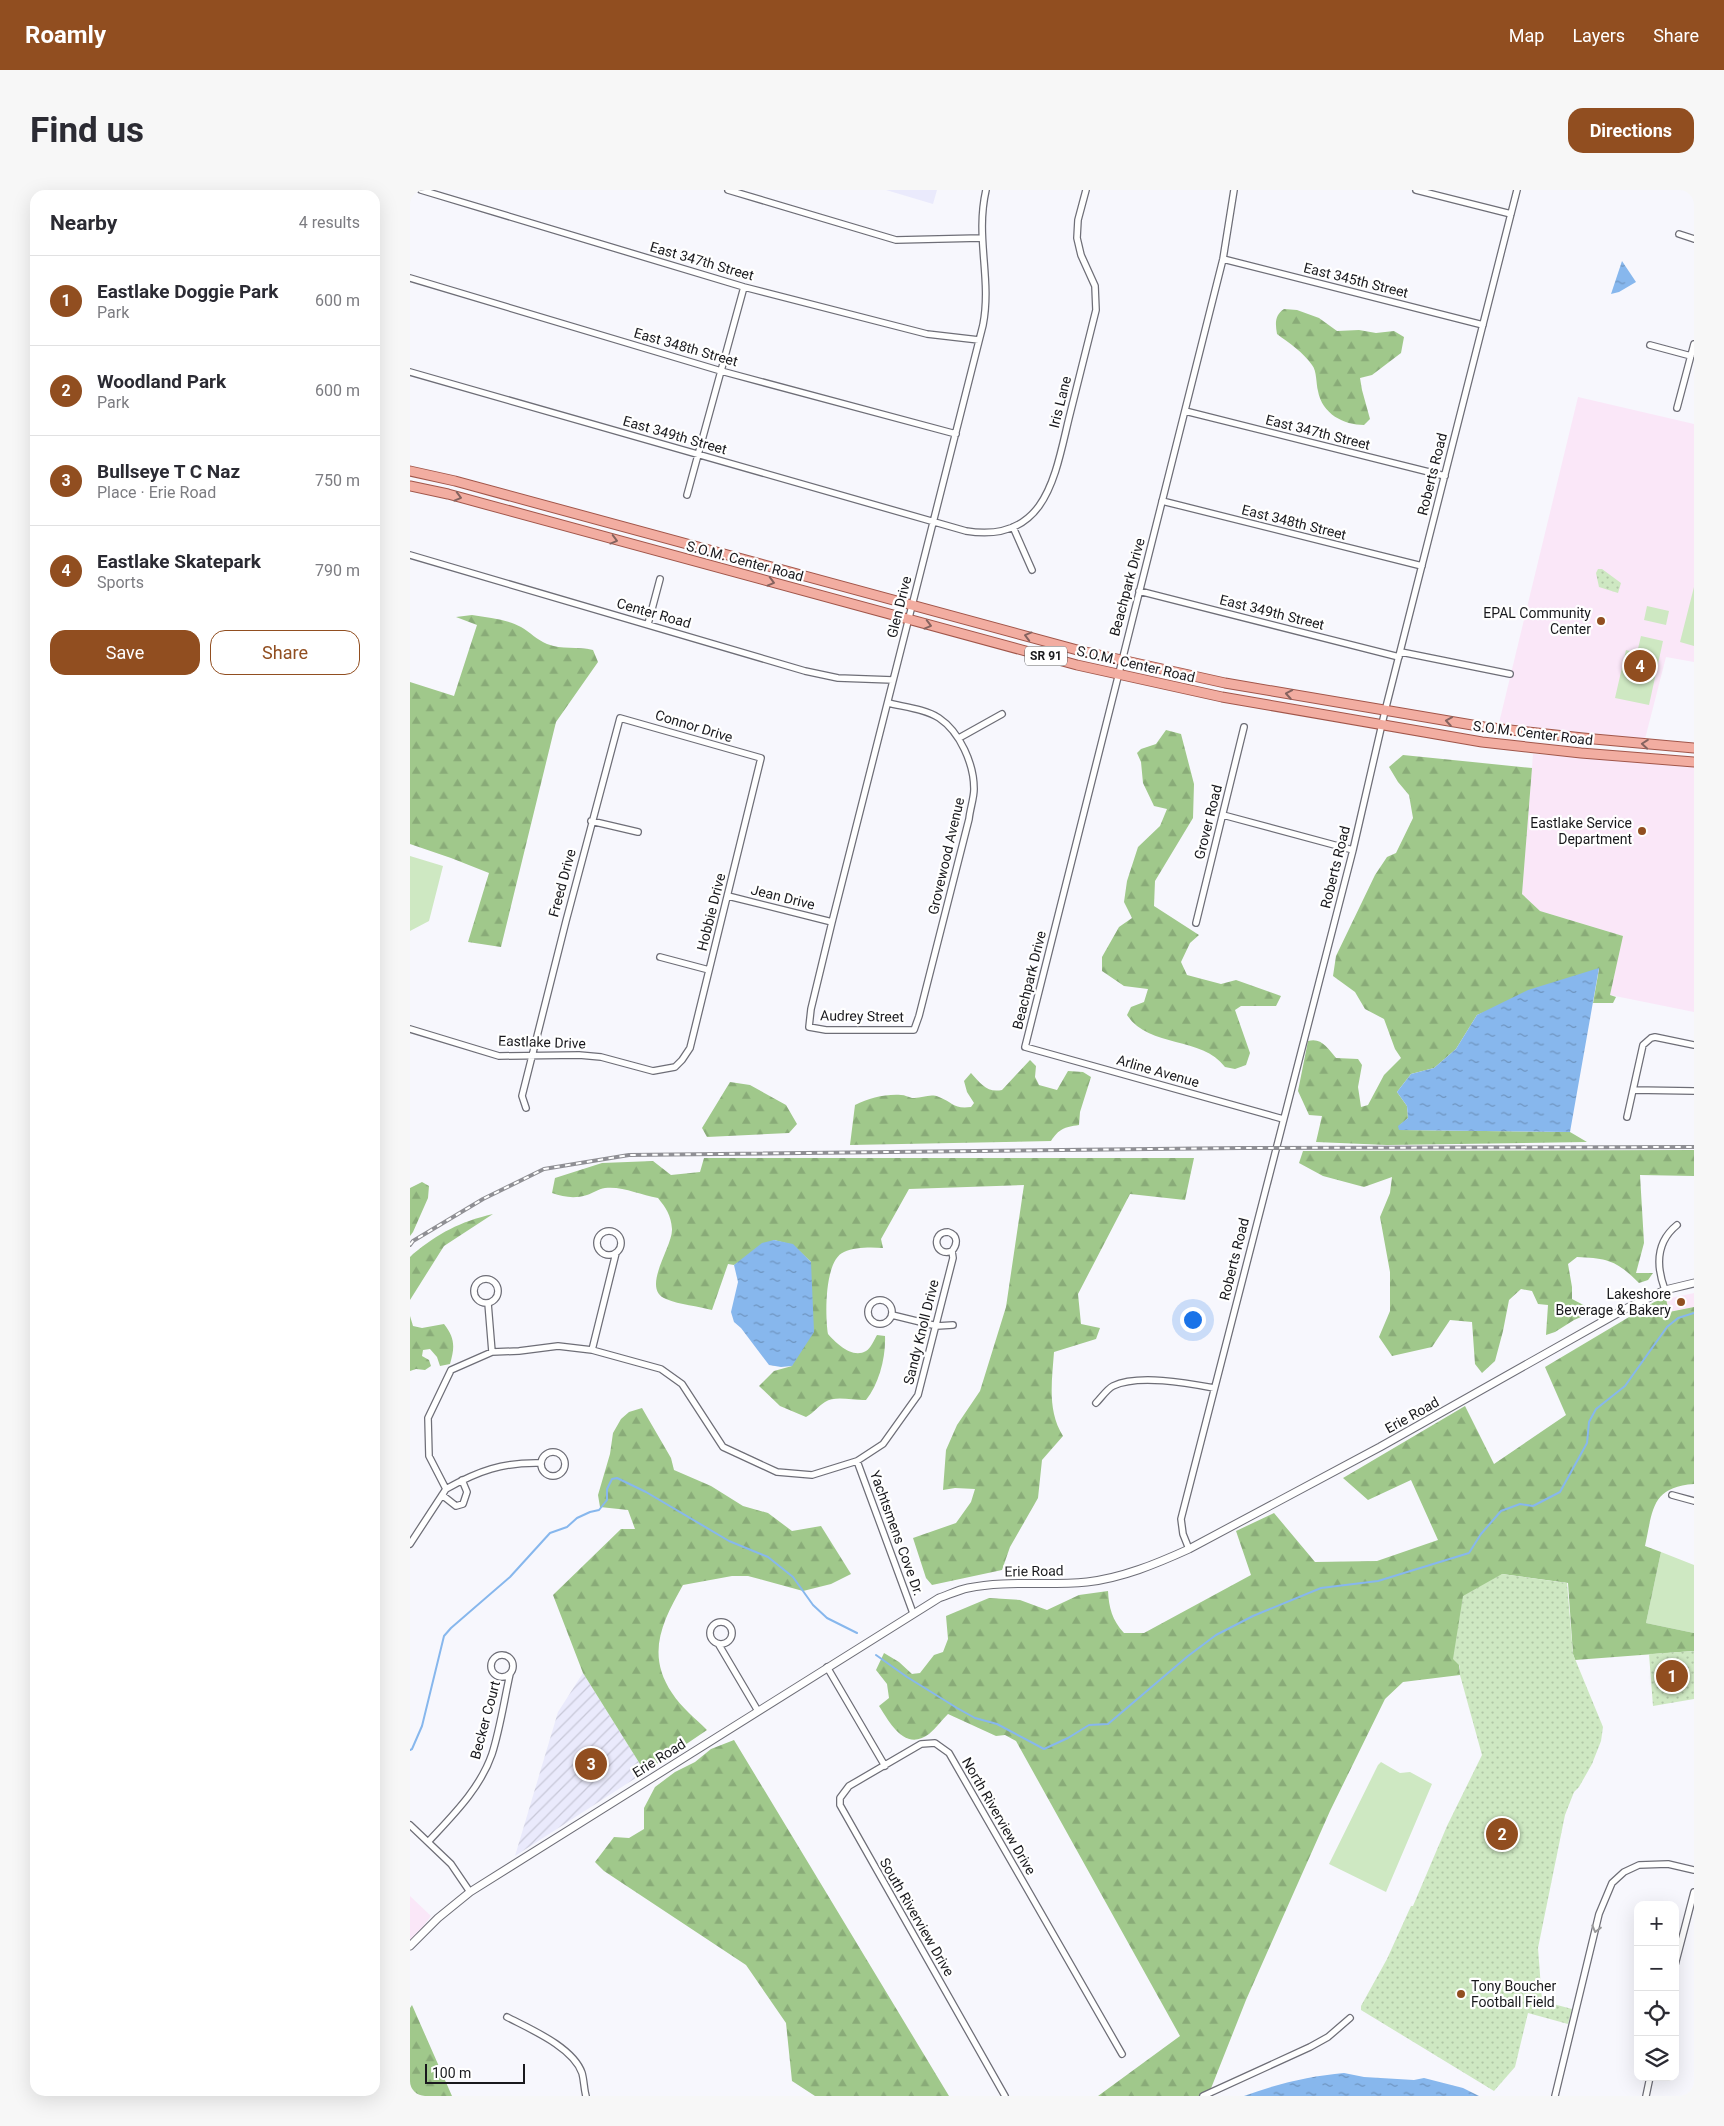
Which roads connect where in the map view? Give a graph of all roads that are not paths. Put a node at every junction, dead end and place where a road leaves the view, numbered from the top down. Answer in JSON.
{"nodes":[{"id":1,"x":421,"y":190,"type":"edge"},
{"id":2,"x":728,"y":190,"type":"edge"},
{"id":3,"x":986,"y":190,"type":"edge"},
{"id":4,"x":1086,"y":190,"type":"edge"},
{"id":5,"x":1234,"y":190,"type":"edge"},
{"id":6,"x":1416,"y":190,"type":"edge"},
{"id":7,"x":1517,"y":190,"type":"edge"},
{"id":8,"x":1511,"y":214,"type":"junction"},
{"id":9,"x":1679,"y":234,"type":"dead end"},
{"id":10,"x":981,"y":238,"type":"junction"},
{"id":11,"x":1694,"y":238,"type":"edge"},
{"id":12,"x":1223,"y":259,"type":"junction"},
{"id":13,"x":410,"y":278,"type":"edge"},
{"id":14,"x":744,"y":287,"type":"junction"},
{"id":15,"x":1483,"y":325,"type":"junction"},
{"id":16,"x":979,"y":340,"type":"junction"},
{"id":17,"x":1694,"y":344,"type":"edge"},
{"id":18,"x":1650,"y":345,"type":"dead end"},
{"id":19,"x":1691,"y":356,"type":"junction"},
{"id":20,"x":721,"y":371,"type":"junction"},
{"id":21,"x":410,"y":372,"type":"edge"},
{"id":22,"x":1677,"y":408,"type":"dead end"},
{"id":23,"x":1185,"y":411,"type":"junction"},
{"id":24,"x":956,"y":434,"type":"junction"},
{"id":25,"x":698,"y":455,"type":"junction"},
{"id":26,"x":410,"y":472,"type":"edge"},
{"id":27,"x":1445,"y":476,"type":"junction"},
{"id":28,"x":410,"y":486,"type":"edge"},
{"id":29,"x":687,"y":495,"type":"dead end"},
{"id":30,"x":1162,"y":501,"type":"junction"},
{"id":31,"x":934,"y":522,"type":"junction"},
{"id":32,"x":1013,"y":527,"type":"junction"},
{"id":33,"x":410,"y":555,"type":"edge"},
{"id":34,"x":1422,"y":566,"type":"junction"},
{"id":35,"x":1032,"y":570,"type":"dead end"},
{"id":36,"x":660,"y":579,"type":"dead end"},
{"id":37,"x":1139,"y":591,"type":"junction"},
{"id":38,"x":912,"y":606,"type":"junction"},
{"id":39,"x":908,"y":620,"type":"junction"},
{"id":40,"x":648,"y":624,"type":"junction"},
{"id":41,"x":1400,"y":655,"type":"junction"},
{"id":42,"x":1121,"y":660,"type":"junction"},
{"id":43,"x":1118,"y":674,"type":"junction"},
{"id":44,"x":1510,"y":674,"type":"dead end"},
{"id":45,"x":893,"y":680,"type":"junction"},
{"id":46,"x":888,"y":703,"type":"junction"},
{"id":47,"x":1386,"y":711,"type":"junction"},
{"id":48,"x":1002,"y":714,"type":"dead end"},
{"id":49,"x":620,"y":718,"type":"joint"},
{"id":50,"x":1383,"y":725,"type":"junction"},
{"id":51,"x":1244,"y":727,"type":"dead end"},
{"id":52,"x":958,"y":738,"type":"junction"},
{"id":53,"x":1694,"y":748,"type":"edge"},
{"id":54,"x":762,"y":758,"type":"joint"},
{"id":55,"x":1694,"y":762,"type":"edge"},
{"id":56,"x":1223,"y":815,"type":"junction"},
{"id":57,"x":591,"y":821,"type":"junction"},
{"id":58,"x":638,"y":832,"type":"dead end"},
{"id":59,"x":1353,"y":850,"type":"junction"},
{"id":60,"x":728,"y":896,"type":"junction"},
{"id":61,"x":832,"y":922,"type":"junction"},
{"id":62,"x":1196,"y":923,"type":"dead end"},
{"id":63,"x":660,"y":957,"type":"dead end"},
{"id":64,"x":709,"y":970,"type":"junction"},
{"id":65,"x":809,"y":1027,"type":"joint"},
{"id":66,"x":410,"y":1029,"type":"edge"},
{"id":67,"x":914,"y":1030,"type":"joint"},
{"id":68,"x":1694,"y":1045,"type":"edge"},
{"id":69,"x":1025,"y":1047,"type":"joint"},
{"id":70,"x":532,"y":1055,"type":"junction"},
{"id":71,"x":675,"y":1067,"type":"joint"},
{"id":72,"x":1633,"y":1090,"type":"junction"},
{"id":73,"x":1694,"y":1091,"type":"edge"},
{"id":74,"x":526,"y":1108,"type":"dead end"},
{"id":75,"x":1627,"y":1117,"type":"dead end"},
{"id":76,"x":1283,"y":1120,"type":"junction"},
{"id":77,"x":1677,"y":1224,"type":"dead end"},
{"id":78,"x":952,"y":1252,"type":"dead end"},
{"id":79,"x":616,"y":1253,"type":"junction"},
{"id":80,"x":1694,"y":1282,"type":"edge"},
{"id":81,"x":1665,"y":1290,"type":"junction"},
{"id":82,"x":488,"y":1303,"type":"junction"},
{"id":83,"x":892,"y":1315,"type":"junction"},
{"id":84,"x":953,"y":1325,"type":"dead end"},
{"id":85,"x":936,"y":1326,"type":"junction"},
{"id":86,"x":592,"y":1350,"type":"junction"},
{"id":87,"x":492,"y":1352,"type":"junction"},
{"id":88,"x":1214,"y":1388,"type":"junction"},
{"id":89,"x":1096,"y":1403,"type":"dead end"},
{"id":90,"x":858,"y":1461,"type":"junction"},
{"id":91,"x":541,"y":1463,"type":"junction"},
{"id":92,"x":462,"y":1480,"type":"junction"},
{"id":93,"x":446,"y":1489,"type":"junction"},
{"id":94,"x":442,"y":1495,"type":"junction"},
{"id":95,"x":1672,"y":1495,"type":"dead end"},
{"id":96,"x":1694,"y":1502,"type":"edge"},
{"id":97,"x":410,"y":1544,"type":"edge"},
{"id":98,"x":1189,"y":1549,"type":"junction"},
{"id":99,"x":913,"y":1613,"type":"junction"},
{"id":100,"x":720,"y":1644,"type":"junction"},
{"id":101,"x":827,"y":1667,"type":"junction"},
{"id":102,"x":510,"y":1674,"type":"junction"},
{"id":103,"x":758,"y":1711,"type":"junction"},
{"id":104,"x":884,"y":1766,"type":"junction"},
{"id":105,"x":410,"y":1825,"type":"edge"},
{"id":106,"x":428,"y":1842,"type":"junction"},
{"id":107,"x":1694,"y":1870,"type":"edge"},
{"id":108,"x":470,"y":1892,"type":"junction"},
{"id":109,"x":1694,"y":1892,"type":"edge"},
{"id":110,"x":410,"y":1946,"type":"edge"},
{"id":111,"x":1679,"y":1950,"type":"edge"},
{"id":112,"x":508,"y":2018,"type":"dead end"},
{"id":113,"x":1350,"y":2018,"type":"dead end"},
{"id":114,"x":1122,"y":2054,"type":"dead end"},
{"id":115,"x":1649,"y":2081,"type":"edge"},
{"id":116,"x":586,"y":2096,"type":"edge"},
{"id":117,"x":1006,"y":2096,"type":"edge"},
{"id":118,"x":1203,"y":2096,"type":"edge"},
{"id":119,"x":1554,"y":2096,"type":"edge"},
{"id":120,"x":1646,"y":2096,"type":"edge"}],
"edges":[{"from":1,"to":14,"type":"street","name":"East 347th Street"},
{"from":2,"to":10,"type":"street"},
{"from":3,"to":10,"type":"street","name":"Glen Drive"},
{"from":4,"to":32,"type":"street","name":"Iris Lane"},
{"from":5,"to":12,"type":"street","name":"Beachpark Drive"},
{"from":6,"to":8,"type":"street"},
{"from":7,"to":8,"type":"street","name":"Roberts Road"},
{"from":8,"to":15,"type":"street","name":"Roberts Road"},
{"from":9,"to":11,"type":"street"},
{"from":10,"to":16,"type":"street","name":"Glen Drive"},
{"from":12,"to":15,"type":"street","name":"East 345th Street"},
{"from":12,"to":23,"type":"street","name":"Beachpark Drive"},
{"from":13,"to":20,"type":"street","name":"East 348th Street"},
{"from":14,"to":16,"type":"street","name":"East 347th Street"},
{"from":14,"to":20,"type":"street"},
{"from":15,"to":27,"type":"street","name":"Roberts Road"},
{"from":16,"to":24,"type":"street","name":"Glen Drive"},
{"from":17,"to":19,"type":"street"},
{"from":18,"to":19,"type":"street"},
{"from":19,"to":22,"type":"street"},
{"from":20,"to":24,"type":"street","name":"East 348th Street"},
{"from":20,"to":25,"type":"street"},
{"from":21,"to":25,"type":"street","name":"East 349th Street"},
{"from":23,"to":27,"type":"street","name":"East 347th Street"},
{"from":23,"to":30,"type":"street","name":"Beachpark Drive"},
{"from":24,"to":31,"type":"street","name":"Glen Drive"},
{"from":25,"to":29,"type":"street"},
{"from":25,"to":31,"type":"street","name":"East 349th Street"},
{"from":26,"to":38,"type":"main road","name":"S.O.M. Center Road","number":"SR 91"},
{"from":27,"to":34,"type":"street","name":"Roberts Road"},
{"from":28,"to":39,"type":"main road","name":"S.O.M. Center Road","number":"SR 91","one_way":true},
{"from":30,"to":34,"type":"street","name":"East 348th Street"},
{"from":30,"to":37,"type":"street","name":"Beachpark Drive"},
{"from":31,"to":32,"type":"street","name":"Iris Lane"},
{"from":31,"to":38,"type":"street","name":"Glen Drive"},
{"from":32,"to":35,"type":"street"},
{"from":33,"to":40,"type":"street","name":"Center Road"},
{"from":34,"to":41,"type":"street","name":"Roberts Road"},
{"from":36,"to":40,"type":"street"},
{"from":37,"to":41,"type":"street","name":"East 349th Street"},
{"from":37,"to":42,"type":"street","name":"Beachpark Drive"},
{"from":38,"to":39,"type":"street","name":"Glen Drive"},
{"from":42,"to":38,"type":"main road","name":"S.O.M. Center Road","number":"SR 91","one_way":true},
{"from":39,"to":43,"type":"main road","name":"S.O.M. Center Road","number":"SR 91","one_way":true},
{"from":39,"to":45,"type":"street","name":"Glen Drive"},
{"from":40,"to":45,"type":"street","name":"Center Road"},
{"from":41,"to":44,"type":"street","name":"East 349th Street"},
{"from":41,"to":47,"type":"street","name":"Roberts Road"},
{"from":42,"to":43,"type":"street","name":"Beachpark Drive"},
{"from":47,"to":42,"type":"main road","name":"S.O.M. Center Road","number":"SR 91","one_way":true},
{"from":43,"to":50,"type":"main road","name":"S.O.M. Center Road","number":"SR 91"},
{"from":43,"to":69,"type":"street","name":"Beachpark Drive"},
{"from":45,"to":46,"type":"street","name":"Glen Drive"},
{"from":46,"to":52,"type":"street","name":"Grovewood Avenue"},
{"from":46,"to":61,"type":"street","name":"Glen Drive"},
{"from":47,"to":50,"type":"street","name":"Roberts Road"},
{"from":53,"to":47,"type":"main road","name":"S.O.M. Center Road","number":"SR 91","one_way":true},
{"from":48,"to":52,"type":"street"},
{"from":49,"to":54,"type":"street","name":"Connor Drive"},
{"from":49,"to":57,"type":"street","name":"Freed Drive"},
{"from":50,"to":55,"type":"main road","name":"S.O.M. Center Road","number":"SR 91"},
{"from":50,"to":59,"type":"street","name":"Roberts Road"},
{"from":51,"to":56,"type":"street","name":"Grover Road"},
{"from":52,"to":67,"type":"street","name":"Grovewood Avenue"},
{"from":54,"to":60,"type":"street","name":"Hobbie Drive"},
{"from":56,"to":59,"type":"street"},
{"from":56,"to":62,"type":"street","name":"Grover Road"},
{"from":57,"to":58,"type":"street"},
{"from":57,"to":70,"type":"street","name":"Freed Drive"},
{"from":59,"to":76,"type":"street","name":"Roberts Road"},
{"from":60,"to":61,"type":"street","name":"Jean Drive"},
{"from":60,"to":64,"type":"street","name":"Hobbie Drive"},
{"from":61,"to":65,"type":"street","name":"Glen Drive"},
{"from":63,"to":64,"type":"street"},
{"from":64,"to":71,"type":"street","name":"Hobbie Drive"},
{"from":65,"to":67,"type":"street","name":"Audrey Street"},
{"from":66,"to":70,"type":"street","name":"Eastlake Drive"},
{"from":68,"to":72,"type":"street"},
{"from":69,"to":76,"type":"street","name":"Arline Avenue"},
{"from":70,"to":71,"type":"street","name":"Eastlake Drive"},
{"from":70,"to":74,"type":"street","name":"Freed Drive"},
{"from":72,"to":73,"type":"street"},
{"from":72,"to":75,"type":"street"},
{"from":76,"to":88,"type":"street","name":"Roberts Road"},
{"from":77,"to":81,"type":"street"},
{"from":78,"to":85,"type":"street","name":"Sandy Knoll Drive"},
{"from":79,"to":79,"type":"street"},
{"from":79,"to":86,"type":"street"},
{"from":80,"to":81,"type":"street","name":"Erie Road"},
{"from":81,"to":98,"type":"street","name":"Erie Road"},
{"from":82,"to":82,"type":"street"},
{"from":82,"to":87,"type":"street"},
{"from":83,"to":83,"type":"street"},
{"from":83,"to":85,"type":"street"},
{"from":84,"to":85,"type":"street"},
{"from":85,"to":90,"type":"street","name":"Sandy Knoll Drive"},
{"from":86,"to":87,"type":"street","name":"Sandy Knoll Drive"},
{"from":86,"to":90,"type":"street","name":"Sandy Knoll Drive"},
{"from":87,"to":93,"type":"street","name":"Sandy Knoll Drive"},
{"from":88,"to":89,"type":"street"},
{"from":88,"to":98,"type":"street","name":"Roberts Road"},
{"from":90,"to":99,"type":"street","name":"Yachtsmens Cove Dr."},
{"from":91,"to":91,"type":"street"},
{"from":91,"to":92,"type":"street"},
{"from":92,"to":93,"type":"street"},
{"from":92,"to":94,"type":"street"},
{"from":93,"to":94,"type":"street"},
{"from":94,"to":97,"type":"street"},
{"from":95,"to":96,"type":"street"},
{"from":98,"to":99,"type":"street","name":"Erie Road"},
{"from":99,"to":101,"type":"street","name":"Erie Road"},
{"from":100,"to":100,"type":"street"},
{"from":100,"to":103,"type":"street"},
{"from":101,"to":103,"type":"street","name":"Erie Road"},
{"from":101,"to":104,"type":"street"},
{"from":102,"to":102,"type":"street","name":"Becker Court"},
{"from":102,"to":106,"type":"street","name":"Becker Court"},
{"from":103,"to":108,"type":"street","name":"Erie Road"},
{"from":104,"to":114,"type":"street","name":"North Riverview Drive"},
{"from":104,"to":117,"type":"street","name":"South Riverview Drive"},
{"from":105,"to":106,"type":"street"},
{"from":106,"to":108,"type":"street"},
{"from":107,"to":119,"type":"street","one_way":true},
{"from":108,"to":110,"type":"street","name":"Erie Road"},
{"from":109,"to":111,"type":"street"},
{"from":112,"to":116,"type":"street"},
{"from":113,"to":118,"type":"street"},
{"from":115,"to":120,"type":"street"}]}
